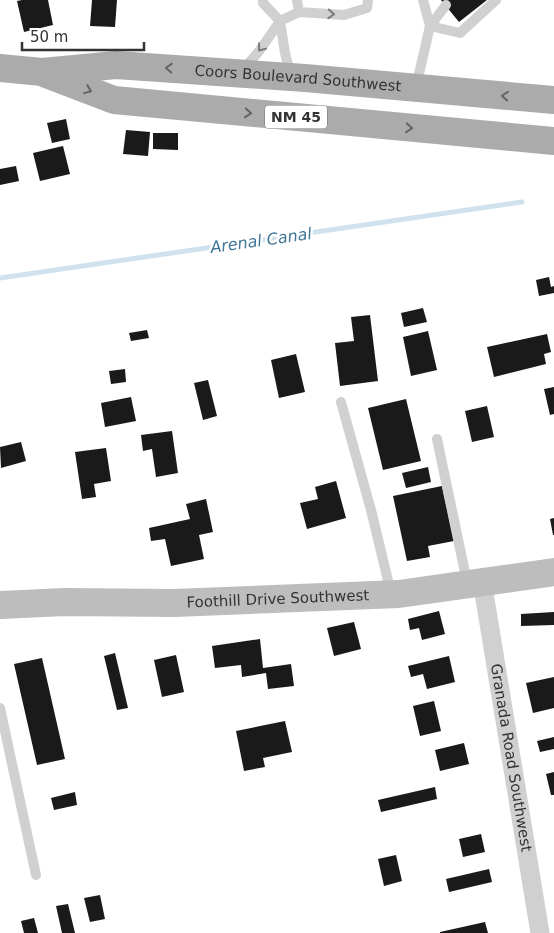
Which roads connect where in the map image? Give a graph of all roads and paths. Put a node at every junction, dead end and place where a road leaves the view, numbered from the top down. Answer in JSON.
{"nodes":[{"id":1,"x":263,"y":0,"type":"edge"},
{"id":2,"x":297,"y":0,"type":"edge"},
{"id":3,"x":304,"y":0,"type":"edge"},
{"id":4,"x":368,"y":0,"type":"edge"},
{"id":5,"x":423,"y":0,"type":"edge"},
{"id":6,"x":496,"y":0,"type":"edge"},
{"id":7,"x":359,"y":5,"type":"edge"},
{"id":8,"x":446,"y":5,"type":"dead end"},
{"id":9,"x":302,"y":12,"type":"junction"},
{"id":10,"x":280,"y":21,"type":"junction"},
{"id":11,"x":430,"y":26,"type":"junction"},
{"id":12,"x":0,"y":67,"type":"edge"},
{"id":13,"x":42,"y":72,"type":"junction"},
{"id":14,"x":240,"y":73,"type":"junction"},
{"id":15,"x":283,"y":76,"type":"junction"},
{"id":16,"x":416,"y":88,"type":"junction"},
{"id":17,"x":114,"y":100,"type":"junction"},
{"id":18,"x":554,"y":100,"type":"edge"},
{"id":19,"x":554,"y":141,"type":"edge"},
{"id":20,"x":341,"y":402,"type":"dead end"},
{"id":21,"x":438,"y":439,"type":"dead end"},
{"id":22,"x":554,"y":572,"type":"edge"},
{"id":23,"x":475,"y":582,"type":"junction"},
{"id":24,"x":391,"y":594,"type":"junction"},
{"id":25,"x":0,"y":605,"type":"edge"},
{"id":26,"x":0,"y":708,"type":"edge"},
{"id":27,"x":36,"y":875,"type":"dead end"},
{"id":28,"x":540,"y":933,"type":"edge"}],
"edges":[{"from":1,"to":10,"type":"lane"},
{"from":2,"to":9,"type":"lane"},
{"from":3,"to":9,"type":"lane"},
{"from":4,"to":7,"type":"lane"},
{"from":5,"to":11,"type":"lane"},
{"from":6,"to":11,"type":"lane"},
{"from":9,"to":7,"type":"lane","one_way":true},
{"from":8,"to":11,"type":"lane"},
{"from":9,"to":10,"type":"lane"},
{"from":10,"to":14,"type":"lane","one_way":true},
{"from":10,"to":15,"type":"lane"},
{"from":11,"to":16,"type":"lane"},
{"from":12,"to":13,"type":"main road","name":"Coors Boulevard Southwest","number":"NM 45"},
{"from":14,"to":13,"type":"main road","name":"Coors Boulevard Southwest","number":"NM 45","one_way":true},
{"from":13,"to":17,"type":"main road","name":"Coors Boulevard Southwest","number":"NM 45","one_way":true},
{"from":14,"to":15,"type":"main road","name":"Coors Boulevard Southwest","number":"NM 45"},
{"from":15,"to":16,"type":"main road","name":"Coors Boulevard Southwest","number":"NM 45"},
{"from":15,"to":17,"type":"main road"},
{"from":18,"to":16,"type":"main road","name":"Coors Boulevard Southwest","number":"NM 45","one_way":true},
{"from":17,"to":19,"type":"main road","name":"Coors Boulevard Southwest","number":"NM 45","one_way":true},
{"from":20,"to":24,"type":"lane"},
{"from":21,"to":23,"type":"lane"},
{"from":22,"to":23,"type":"street","name":"Foothill Drive Southwest"},
{"from":23,"to":24,"type":"street","name":"Foothill Drive Southwest"},
{"from":23,"to":28,"type":"street","name":"Granada Road Southwest"},
{"from":24,"to":25,"type":"street","name":"Foothill Drive Southwest"},
{"from":26,"to":27,"type":"lane"}]}
